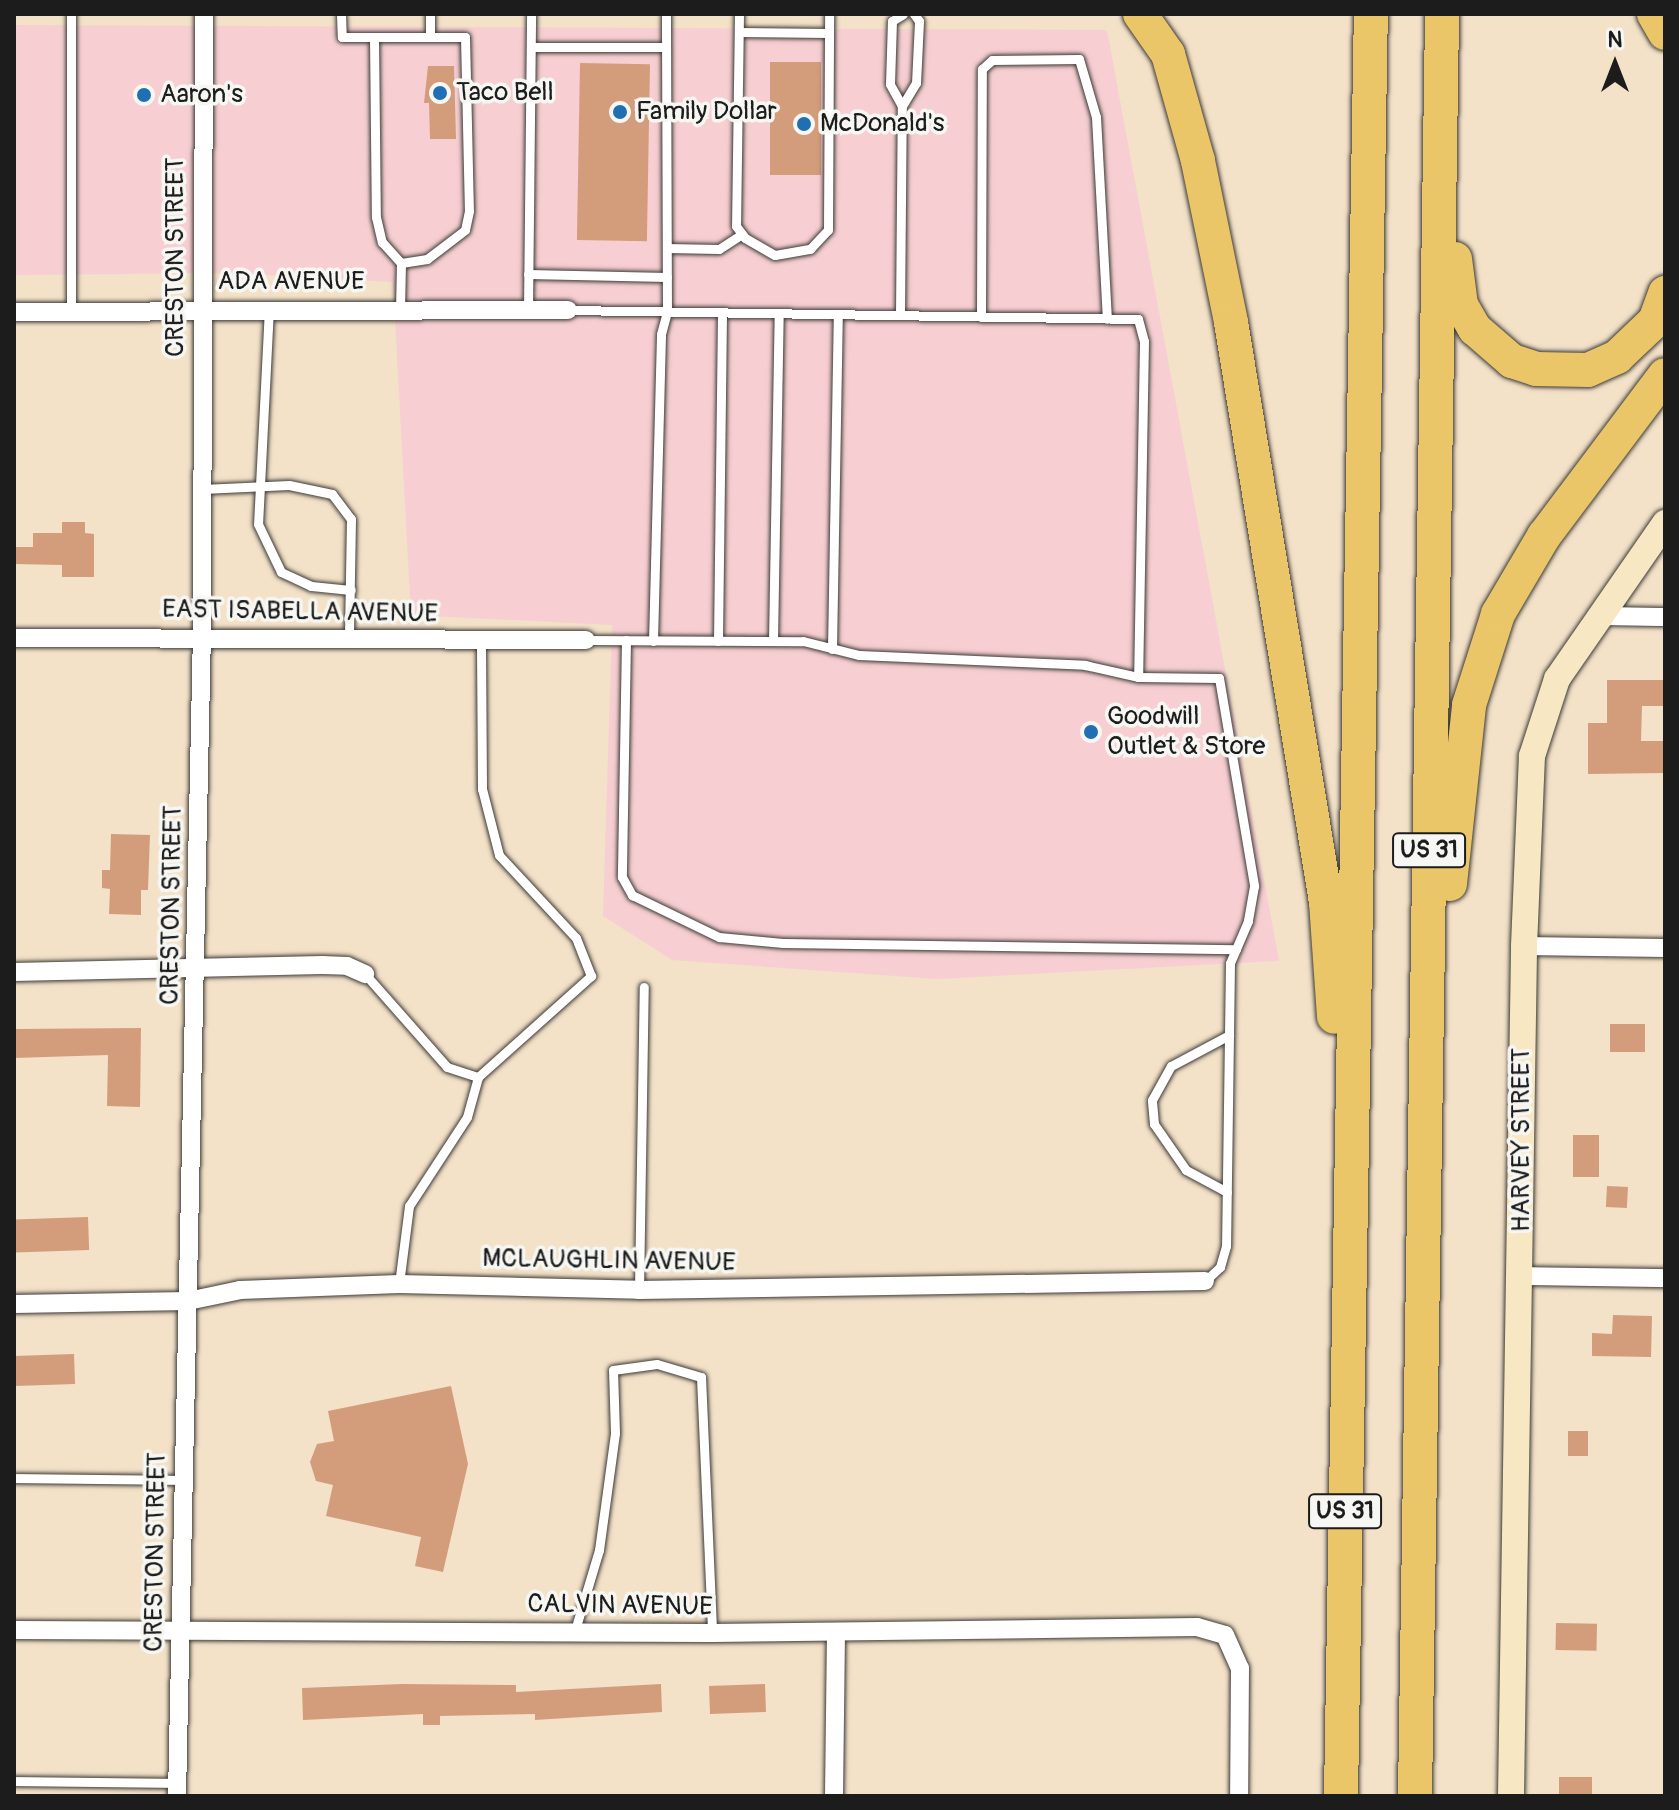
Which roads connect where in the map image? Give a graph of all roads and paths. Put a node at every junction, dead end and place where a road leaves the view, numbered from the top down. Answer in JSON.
{"nodes":[{"id":1,"x":71,"y":14,"type":"edge"},
{"id":2,"x":204,"y":14,"type":"edge"},
{"id":3,"x":341,"y":14,"type":"edge"},
{"id":4,"x":430,"y":14,"type":"edge"},
{"id":5,"x":531,"y":14,"type":"edge"},
{"id":6,"x":666,"y":14,"type":"edge"},
{"id":7,"x":739,"y":14,"type":"edge"},
{"id":8,"x":829,"y":14,"type":"edge"},
{"id":9,"x":903,"y":14,"type":"edge"},
{"id":10,"x":914,"y":14,"type":"edge"},
{"id":11,"x":1140,"y":14,"type":"edge"},
{"id":12,"x":1371,"y":14,"type":"edge"},
{"id":13,"x":1654,"y":14,"type":"edge"},
{"id":14,"x":1442,"y":28,"type":"edge"},
{"id":15,"x":739,"y":32,"type":"junction"},
{"id":16,"x":829,"y":33,"type":"junction"},
{"id":17,"x":1665,"y":33,"type":"edge"},
{"id":18,"x":374,"y":37,"type":"junction"},
{"id":19,"x":430,"y":37,"type":"junction"},
{"id":20,"x":531,"y":47,"type":"junction"},
{"id":21,"x":666,"y":47,"type":"junction"},
{"id":22,"x":902,"y":106,"type":"junction"},
{"id":23,"x":742,"y":234,"type":"junction"},
{"id":24,"x":667,"y":248,"type":"junction"},
{"id":25,"x":401,"y":263,"type":"junction"},
{"id":26,"x":528,"y":274,"type":"junction"},
{"id":27,"x":667,"y":277,"type":"junction"},
{"id":28,"x":1665,"y":293,"type":"edge"},
{"id":29,"x":202,"y":307,"type":"junction"},
{"id":30,"x":269,"y":308,"type":"junction"},
{"id":31,"x":400,"y":309,"type":"junction"},
{"id":32,"x":528,"y":310,"type":"junction"},
{"id":33,"x":568,"y":310,"type":"joint"},
{"id":34,"x":71,"y":311,"type":"junction"},
{"id":35,"x":667,"y":311,"type":"junction"},
{"id":36,"x":14,"y":312,"type":"edge"},
{"id":37,"x":722,"y":312,"type":"junction"},
{"id":38,"x":779,"y":313,"type":"junction"},
{"id":39,"x":838,"y":314,"type":"junction"},
{"id":40,"x":900,"y":315,"type":"junction"},
{"id":41,"x":981,"y":317,"type":"junction"},
{"id":42,"x":1107,"y":319,"type":"junction"},
{"id":43,"x":1665,"y":375,"type":"edge"},
{"id":44,"x":263,"y":485,"type":"junction"},
{"id":45,"x":202,"y":489,"type":"junction"},
{"id":46,"x":1665,"y":523,"type":"edge"},
{"id":47,"x":351,"y":590,"type":"junction"},
{"id":48,"x":1599,"y":616,"type":"junction"},
{"id":49,"x":1665,"y":617,"type":"edge"},
{"id":50,"x":202,"y":635,"type":"junction"},
{"id":51,"x":14,"y":638,"type":"edge"},
{"id":52,"x":349,"y":638,"type":"junction"},
{"id":53,"x":586,"y":640,"type":"joint"},
{"id":54,"x":626,"y":640,"type":"junction"},
{"id":55,"x":481,"y":641,"type":"junction"},
{"id":56,"x":653,"y":641,"type":"junction"},
{"id":57,"x":718,"y":641,"type":"junction"},
{"id":58,"x":773,"y":641,"type":"junction"},
{"id":59,"x":832,"y":649,"type":"junction"},
{"id":60,"x":1138,"y":677,"type":"junction"},
{"id":61,"x":1524,"y":946,"type":"junction"},
{"id":62,"x":1665,"y":948,"type":"edge"},
{"id":63,"x":1236,"y":949,"type":"junction"},
{"id":64,"x":197,"y":969,"type":"junction"},
{"id":65,"x":14,"y":972,"type":"edge"},
{"id":66,"x":365,"y":974,"type":"joint"},
{"id":67,"x":644,"y":987,"type":"dead end"},
{"id":68,"x":1229,"y":1035,"type":"junction"},
{"id":69,"x":478,"y":1077,"type":"junction"},
{"id":70,"x":1227,"y":1192,"type":"junction"},
{"id":71,"x":1349,"y":1225,"type":"junction"},
{"id":72,"x":1423,"y":1227,"type":"junction"},
{"id":73,"x":1521,"y":1276,"type":"junction"},
{"id":74,"x":1665,"y":1278,"type":"edge"},
{"id":75,"x":1205,"y":1281,"type":"joint"},
{"id":76,"x":399,"y":1284,"type":"junction"},
{"id":77,"x":639,"y":1290,"type":"junction"},
{"id":78,"x":188,"y":1301,"type":"junction"},
{"id":79,"x":14,"y":1304,"type":"edge"},
{"id":80,"x":14,"y":1478,"type":"edge"},
{"id":81,"x":183,"y":1480,"type":"junction"},
{"id":82,"x":14,"y":1630,"type":"edge"},
{"id":83,"x":575,"y":1630,"type":"junction"},
{"id":84,"x":180,"y":1632,"type":"junction"},
{"id":85,"x":836,"y":1632,"type":"junction"},
{"id":86,"x":712,"y":1633,"type":"junction"},
{"id":87,"x":14,"y":1781,"type":"edge"},
{"id":88,"x":178,"y":1789,"type":"edge"},
{"id":89,"x":834,"y":1796,"type":"edge"},
{"id":90,"x":1239,"y":1796,"type":"edge"},
{"id":91,"x":1341,"y":1796,"type":"edge"},
{"id":92,"x":1415,"y":1796,"type":"edge"},
{"id":93,"x":1511,"y":1796,"type":"edge"}],
"edges":[{"from":1,"to":34,"type":"lane"},
{"from":2,"to":29,"type":"street","name":"CRESTON STREET"},
{"from":3,"to":18,"type":"lane"},
{"from":4,"to":19,"type":"lane"},
{"from":5,"to":20,"type":"lane"},
{"from":6,"to":21,"type":"lane"},
{"from":7,"to":15,"type":"lane"},
{"from":8,"to":16,"type":"lane"},
{"from":9,"to":22,"type":"lane"},
{"from":10,"to":22,"type":"lane"},
{"from":11,"to":71,"type":"highway"},
{"from":12,"to":71,"type":"highway","number":"US 31"},
{"from":13,"to":17,"type":"highway"},
{"from":14,"to":28,"type":"highway"},
{"from":14,"to":72,"type":"highway","number":"US 31"},
{"from":15,"to":16,"type":"lane"},
{"from":15,"to":23,"type":"lane"},
{"from":16,"to":23,"type":"lane"},
{"from":18,"to":19,"type":"lane"},
{"from":18,"to":25,"type":"lane"},
{"from":19,"to":25,"type":"lane"},
{"from":20,"to":21,"type":"lane"},
{"from":20,"to":26,"type":"lane"},
{"from":21,"to":24,"type":"lane"},
{"from":22,"to":40,"type":"lane"},
{"from":23,"to":24,"type":"lane"},
{"from":24,"to":27,"type":"lane"},
{"from":25,"to":31,"type":"lane"},
{"from":26,"to":27,"type":"lane"},
{"from":26,"to":32,"type":"lane"},
{"from":27,"to":35,"type":"lane"},
{"from":29,"to":30,"type":"street","name":"ADA AVENUE"},
{"from":29,"to":34,"type":"street","name":"ADA AVENUE"},
{"from":29,"to":45,"type":"street","name":"CRESTON STREET"},
{"from":30,"to":31,"type":"street","name":"ADA AVENUE"},
{"from":30,"to":44,"type":"lane"},
{"from":31,"to":32,"type":"street","name":"ADA AVENUE"},
{"from":32,"to":33,"type":"street","name":"ADA AVENUE"},
{"from":33,"to":35,"type":"lane"},
{"from":34,"to":36,"type":"street","name":"ADA AVENUE"},
{"from":35,"to":37,"type":"lane"},
{"from":35,"to":56,"type":"lane"},
{"from":37,"to":38,"type":"lane"},
{"from":37,"to":57,"type":"lane"},
{"from":38,"to":39,"type":"lane"},
{"from":38,"to":58,"type":"lane"},
{"from":39,"to":40,"type":"lane"},
{"from":39,"to":59,"type":"lane"},
{"from":40,"to":41,"type":"lane"},
{"from":41,"to":42,"type":"lane"},
{"from":41,"to":42,"type":"lane"},
{"from":42,"to":60,"type":"lane"},
{"from":43,"to":72,"type":"highway"},
{"from":44,"to":45,"type":"lane"},
{"from":44,"to":47,"type":"lane"},
{"from":44,"to":47,"type":"lane"},
{"from":45,"to":50,"type":"street","name":"CRESTON STREET"},
{"from":46,"to":48,"type":"street","name":"HARVEY STREET"},
{"from":47,"to":52,"type":"lane"},
{"from":48,"to":49,"type":"street"},
{"from":48,"to":61,"type":"street","name":"HARVEY STREET"},
{"from":50,"to":51,"type":"street","name":"EAST ISABELLA AVENUE"},
{"from":50,"to":52,"type":"street","name":"EAST ISABELLA AVENUE"},
{"from":50,"to":64,"type":"street","name":"CRESTON STREET"},
{"from":52,"to":55,"type":"street","name":"EAST ISABELLA AVENUE"},
{"from":53,"to":54,"type":"lane"},
{"from":53,"to":55,"type":"street","name":"EAST ISABELLA AVENUE"},
{"from":54,"to":56,"type":"lane"},
{"from":54,"to":63,"type":"lane"},
{"from":55,"to":69,"type":"lane"},
{"from":56,"to":57,"type":"lane"},
{"from":57,"to":58,"type":"lane"},
{"from":58,"to":59,"type":"lane"},
{"from":59,"to":60,"type":"lane"},
{"from":60,"to":63,"type":"lane"},
{"from":61,"to":62,"type":"street"},
{"from":61,"to":73,"type":"street","name":"HARVEY STREET"},
{"from":63,"to":68,"type":"lane"},
{"from":64,"to":65,"type":"street"},
{"from":64,"to":66,"type":"street"},
{"from":64,"to":78,"type":"street","name":"CRESTON STREET"},
{"from":66,"to":69,"type":"lane"},
{"from":67,"to":77,"type":"lane"},
{"from":68,"to":70,"type":"lane"},
{"from":68,"to":70,"type":"lane"},
{"from":69,"to":76,"type":"lane"},
{"from":70,"to":75,"type":"lane"},
{"from":71,"to":91,"type":"highway","number":"US 31"},
{"from":72,"to":92,"type":"highway","number":"US 31"},
{"from":73,"to":74,"type":"street"},
{"from":73,"to":93,"type":"street","name":"HARVEY STREET"},
{"from":75,"to":77,"type":"street","name":"MCLAUGHLIN AVENUE"},
{"from":76,"to":77,"type":"street","name":"MCLAUGHLIN AVENUE"},
{"from":76,"to":78,"type":"street","name":"MCLAUGHLIN AVENUE"},
{"from":78,"to":79,"type":"street","name":"MCLAUGHLIN AVENUE"},
{"from":78,"to":81,"type":"street","name":"CRESTON STREET"},
{"from":80,"to":81,"type":"lane"},
{"from":81,"to":84,"type":"street","name":"CRESTON STREET"},
{"from":82,"to":84,"type":"street","name":"CALVIN AVENUE"},
{"from":83,"to":84,"type":"street","name":"CALVIN AVENUE"},
{"from":83,"to":86,"type":"street","name":"CALVIN AVENUE"},
{"from":83,"to":86,"type":"lane"},
{"from":84,"to":88,"type":"street","name":"CRESTON STREET"},
{"from":85,"to":86,"type":"street","name":"CALVIN AVENUE"},
{"from":85,"to":89,"type":"street"},
{"from":85,"to":90,"type":"street","name":"CALVIN AVENUE"},
{"from":87,"to":88,"type":"lane"}]}
